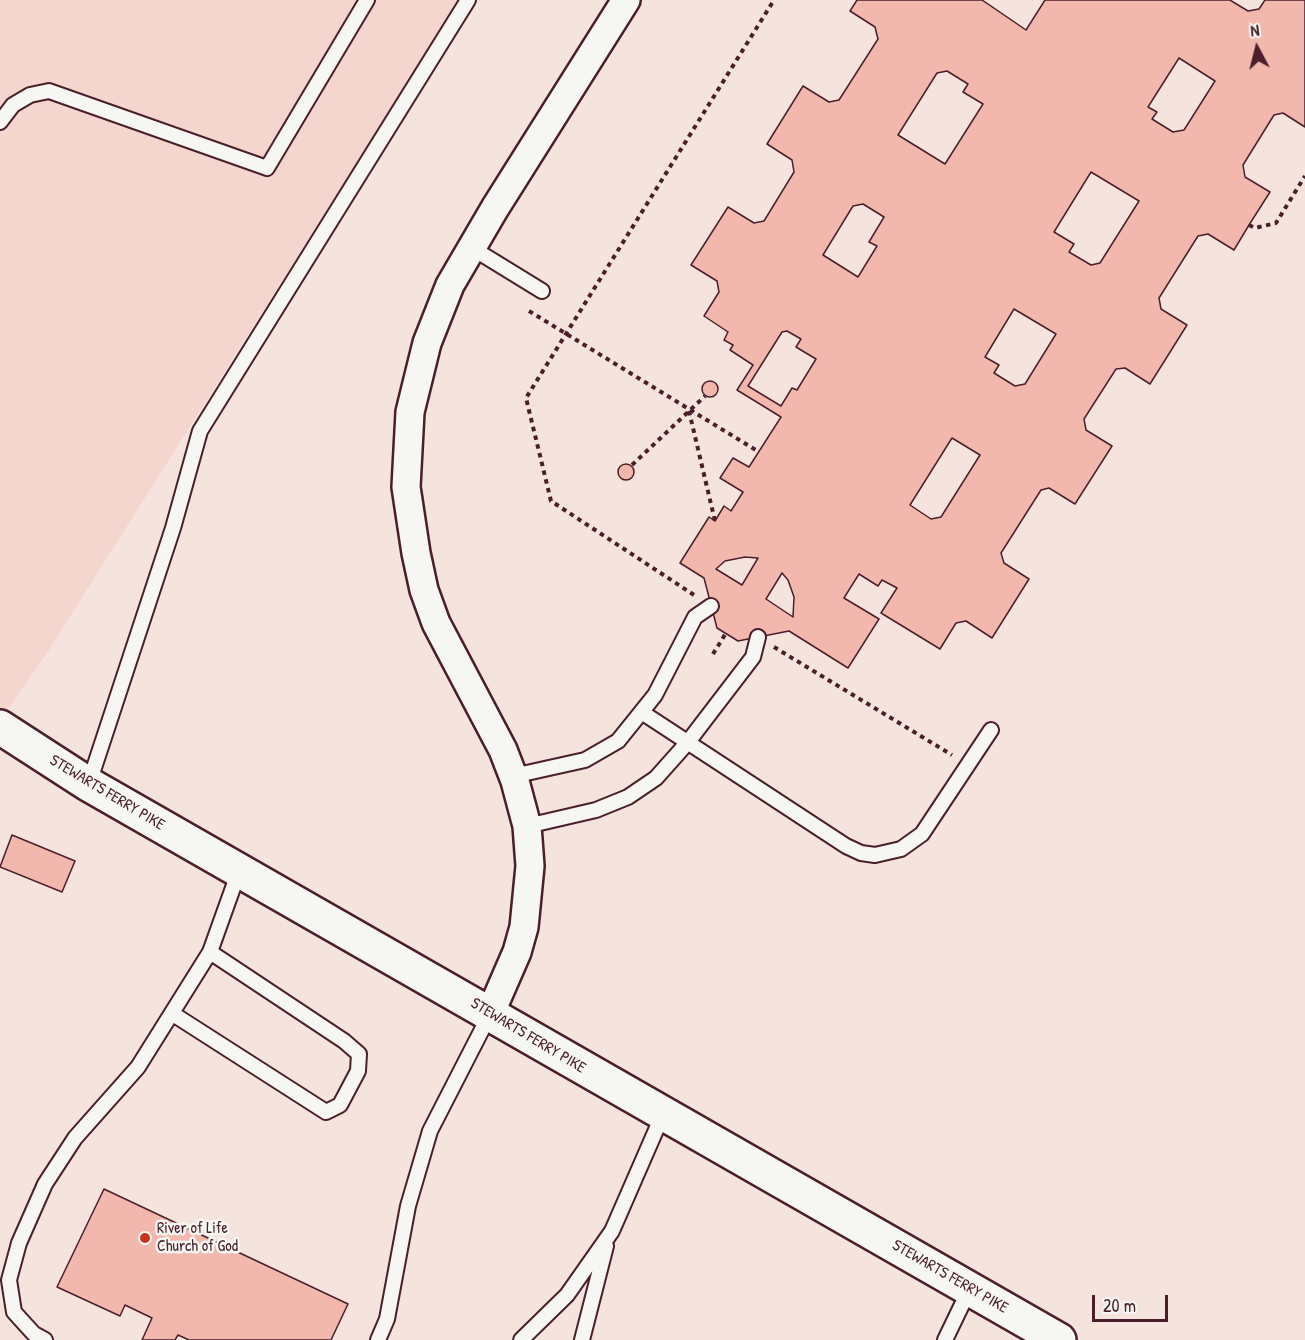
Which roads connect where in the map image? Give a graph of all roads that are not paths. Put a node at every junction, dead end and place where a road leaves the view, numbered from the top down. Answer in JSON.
{"nodes":[{"id":1,"x":367,"y":0,"type":"edge"},
{"id":2,"x":468,"y":0,"type":"edge"},
{"id":3,"x":626,"y":0,"type":"edge"},
{"id":4,"x":0,"y":122,"type":"edge"},
{"id":5,"x":472,"y":248,"type":"junction"},
{"id":6,"x":542,"y":291,"type":"dead end"},
{"id":7,"x":711,"y":606,"type":"road end"},
{"id":8,"x":758,"y":637,"type":"road end"},
{"id":9,"x":643,"y":713,"type":"junction"},
{"id":10,"x":0,"y":727,"type":"edge"},
{"id":11,"x":991,"y":730,"type":"dead end"},
{"id":12,"x":688,"y":742,"type":"junction"},
{"id":13,"x":513,"y":776,"type":"junction"},
{"id":14,"x":88,"y":784,"type":"junction"},
{"id":15,"x":527,"y":826,"type":"junction"},
{"id":16,"x":239,"y":869,"type":"junction"},
{"id":17,"x":210,"y":952,"type":"junction"},
{"id":18,"x":173,"y":1014,"type":"junction"},
{"id":19,"x":490,"y":1014,"type":"junction"},
{"id":20,"x":663,"y":1114,"type":"junction"},
{"id":21,"x":609,"y":1236,"type":"junction"},
{"id":22,"x":970,"y":1288,"type":"junction"},
{"id":23,"x":36,"y":1338,"type":"edge"},
{"id":24,"x":378,"y":1340,"type":"edge"},
{"id":25,"x":521,"y":1340,"type":"edge"},
{"id":26,"x":582,"y":1340,"type":"edge"},
{"id":27,"x":946,"y":1340,"type":"edge"},
{"id":28,"x":1059,"y":1340,"type":"edge"}],
"edges":[{"from":1,"to":4,"type":"lane"},
{"from":2,"to":14,"type":"lane"},
{"from":3,"to":5,"type":"street"},
{"from":5,"to":6,"type":"lane"},
{"from":5,"to":13,"type":"street"},
{"from":7,"to":9,"type":"lane"},
{"from":8,"to":12,"type":"lane"},
{"from":9,"to":12,"type":"lane"},
{"from":9,"to":13,"type":"lane"},
{"from":10,"to":14,"type":"main road","name":"STEWARTS FERRY PIKE"},
{"from":11,"to":12,"type":"lane"},
{"from":12,"to":15,"type":"lane"},
{"from":13,"to":15,"type":"street"},
{"from":14,"to":16,"type":"main road","name":"STEWARTS FERRY PIKE"},
{"from":15,"to":19,"type":"street"},
{"from":16,"to":17,"type":"lane"},
{"from":16,"to":19,"type":"main road","name":"STEWARTS FERRY PIKE"},
{"from":17,"to":18,"type":"lane"},
{"from":17,"to":18,"type":"lane"},
{"from":18,"to":23,"type":"lane"},
{"from":19,"to":20,"type":"main road","name":"STEWARTS FERRY PIKE"},
{"from":19,"to":24,"type":"lane"},
{"from":20,"to":21,"type":"lane"},
{"from":20,"to":22,"type":"main road","name":"STEWARTS FERRY PIKE"},
{"from":21,"to":25,"type":"lane"},
{"from":21,"to":26,"type":"lane"},
{"from":22,"to":27,"type":"lane"},
{"from":22,"to":28,"type":"main road","name":"STEWARTS FERRY PIKE"}]}
